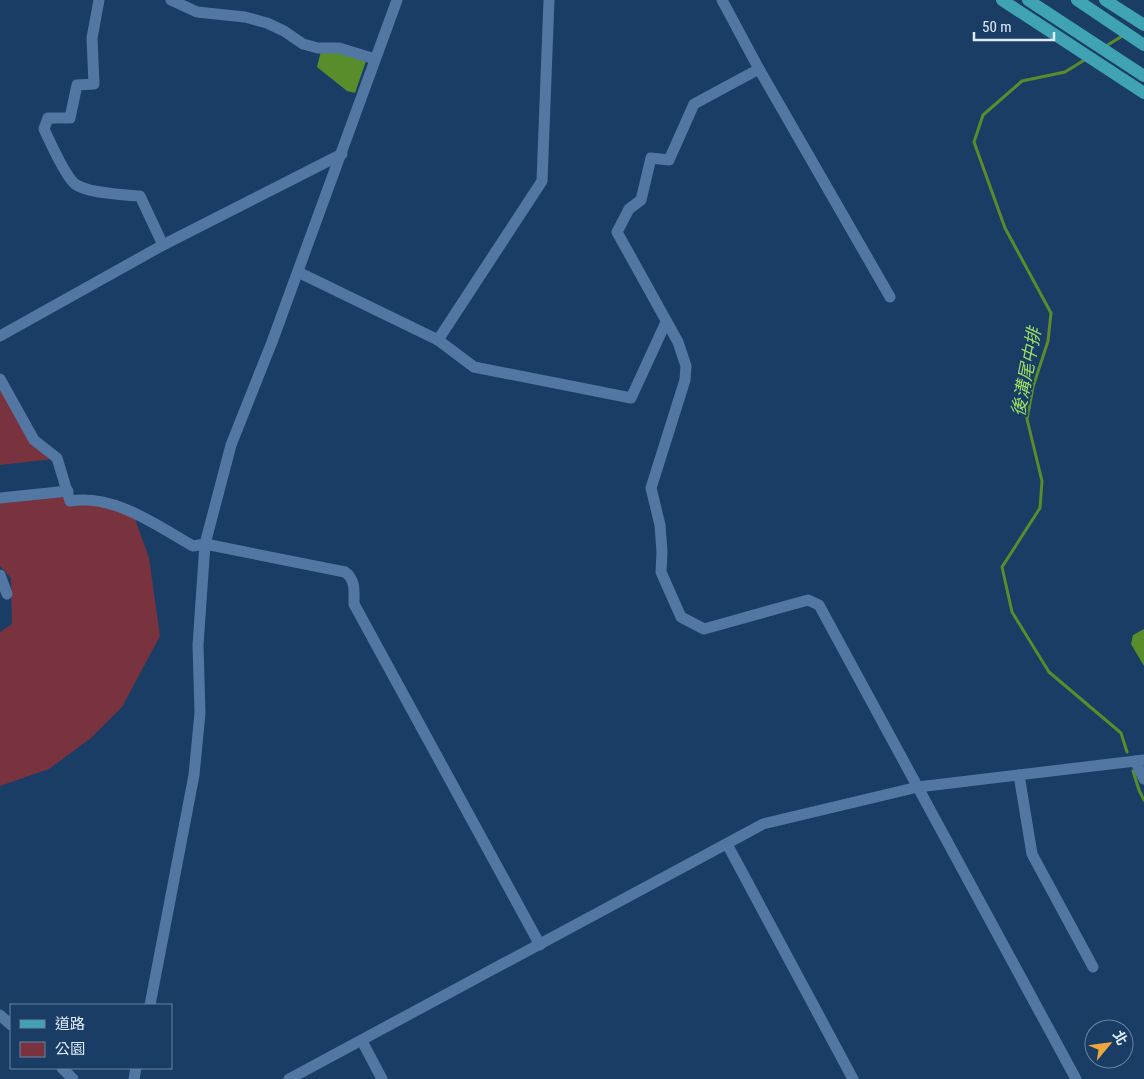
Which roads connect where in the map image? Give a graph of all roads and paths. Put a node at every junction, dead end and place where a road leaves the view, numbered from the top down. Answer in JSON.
{"nodes":[{"id":1,"x":99,"y":0,"type":"edge"},
{"id":2,"x":171,"y":0,"type":"edge"},
{"id":3,"x":397,"y":0,"type":"edge"},
{"id":4,"x":549,"y":0,"type":"edge"},
{"id":5,"x":722,"y":0,"type":"edge"},
{"id":6,"x":1002,"y":0,"type":"edge"},
{"id":7,"x":1028,"y":0,"type":"edge"},
{"id":8,"x":1077,"y":0,"type":"edge"},
{"id":9,"x":1105,"y":0,"type":"edge"},
{"id":10,"x":1144,"y":25,"type":"edge"},
{"id":11,"x":1144,"y":45,"type":"edge"},
{"id":12,"x":376,"y":59,"type":"junction"},
{"id":13,"x":759,"y":69,"type":"junction"},
{"id":14,"x":1144,"y":76,"type":"edge"},
{"id":15,"x":1144,"y":93,"type":"edge"},
{"id":16,"x":342,"y":154,"type":"junction"},
{"id":17,"x":163,"y":245,"type":"junction"},
{"id":18,"x":298,"y":272,"type":"junction"},
{"id":19,"x":890,"y":297,"type":"dead end"},
{"id":20,"x":666,"y":322,"type":"junction"},
{"id":21,"x":0,"y":336,"type":"edge"},
{"id":22,"x":438,"y":340,"type":"junction"},
{"id":23,"x":0,"y":379,"type":"edge"},
{"id":24,"x":68,"y":491,"type":"junction"},
{"id":25,"x":0,"y":498,"type":"edge"},
{"id":26,"x":205,"y":544,"type":"junction"},
{"id":27,"x":0,"y":575,"type":"edge"},
{"id":28,"x":6,"y":594,"type":"dead end"},
{"id":29,"x":1140,"y":760,"type":"edge"},
{"id":30,"x":1019,"y":775,"type":"junction"},
{"id":31,"x":1144,"y":779,"type":"edge"},
{"id":32,"x":918,"y":787,"type":"junction"},
{"id":33,"x":727,"y":844,"type":"junction"},
{"id":34,"x":540,"y":945,"type":"junction"},
{"id":35,"x":1093,"y":967,"type":"dead end"},
{"id":36,"x":150,"y":1004,"type":"edge"},
{"id":37,"x":0,"y":1015,"type":"edge"},
{"id":38,"x":10,"y":1024,"type":"edge"},
{"id":39,"x":362,"y":1041,"type":"junction"},
{"id":40,"x":63,"y":1069,"type":"edge"},
{"id":41,"x":72,"y":1079,"type":"edge"},
{"id":42,"x":289,"y":1079,"type":"edge"},
{"id":43,"x":382,"y":1079,"type":"edge"},
{"id":44,"x":853,"y":1079,"type":"edge"},
{"id":45,"x":1076,"y":1079,"type":"edge"}],
"edges":[{"from":1,"to":17,"type":"street"},
{"from":2,"to":12,"type":"street"},
{"from":3,"to":12,"type":"street"},
{"from":4,"to":22,"type":"street"},
{"from":5,"to":13,"type":"street"},
{"from":6,"to":15,"type":"main road"},
{"from":7,"to":14,"type":"main road"},
{"from":8,"to":11,"type":"main road"},
{"from":9,"to":10,"type":"main road"},
{"from":12,"to":16,"type":"street"},
{"from":13,"to":19,"type":"street"},
{"from":13,"to":20,"type":"street"},
{"from":16,"to":17,"type":"street"},
{"from":16,"to":18,"type":"street"},
{"from":17,"to":21,"type":"street"},
{"from":18,"to":22,"type":"street"},
{"from":18,"to":26,"type":"street"},
{"from":20,"to":22,"type":"street"},
{"from":20,"to":32,"type":"street"},
{"from":23,"to":24,"type":"street"},
{"from":24,"to":25,"type":"street"},
{"from":24,"to":26,"type":"street"},
{"from":26,"to":34,"type":"street"},
{"from":26,"to":36,"type":"street"},
{"from":27,"to":28,"type":"street"},
{"from":29,"to":30,"type":"street"},
{"from":29,"to":31,"type":"street"},
{"from":30,"to":32,"type":"street"},
{"from":30,"to":35,"type":"street"},
{"from":32,"to":33,"type":"street"},
{"from":32,"to":45,"type":"street"},
{"from":33,"to":34,"type":"street"},
{"from":33,"to":44,"type":"street"},
{"from":34,"to":39,"type":"street"},
{"from":37,"to":38,"type":"street"},
{"from":39,"to":42,"type":"street"},
{"from":39,"to":43,"type":"street"},
{"from":40,"to":41,"type":"street"}]}
